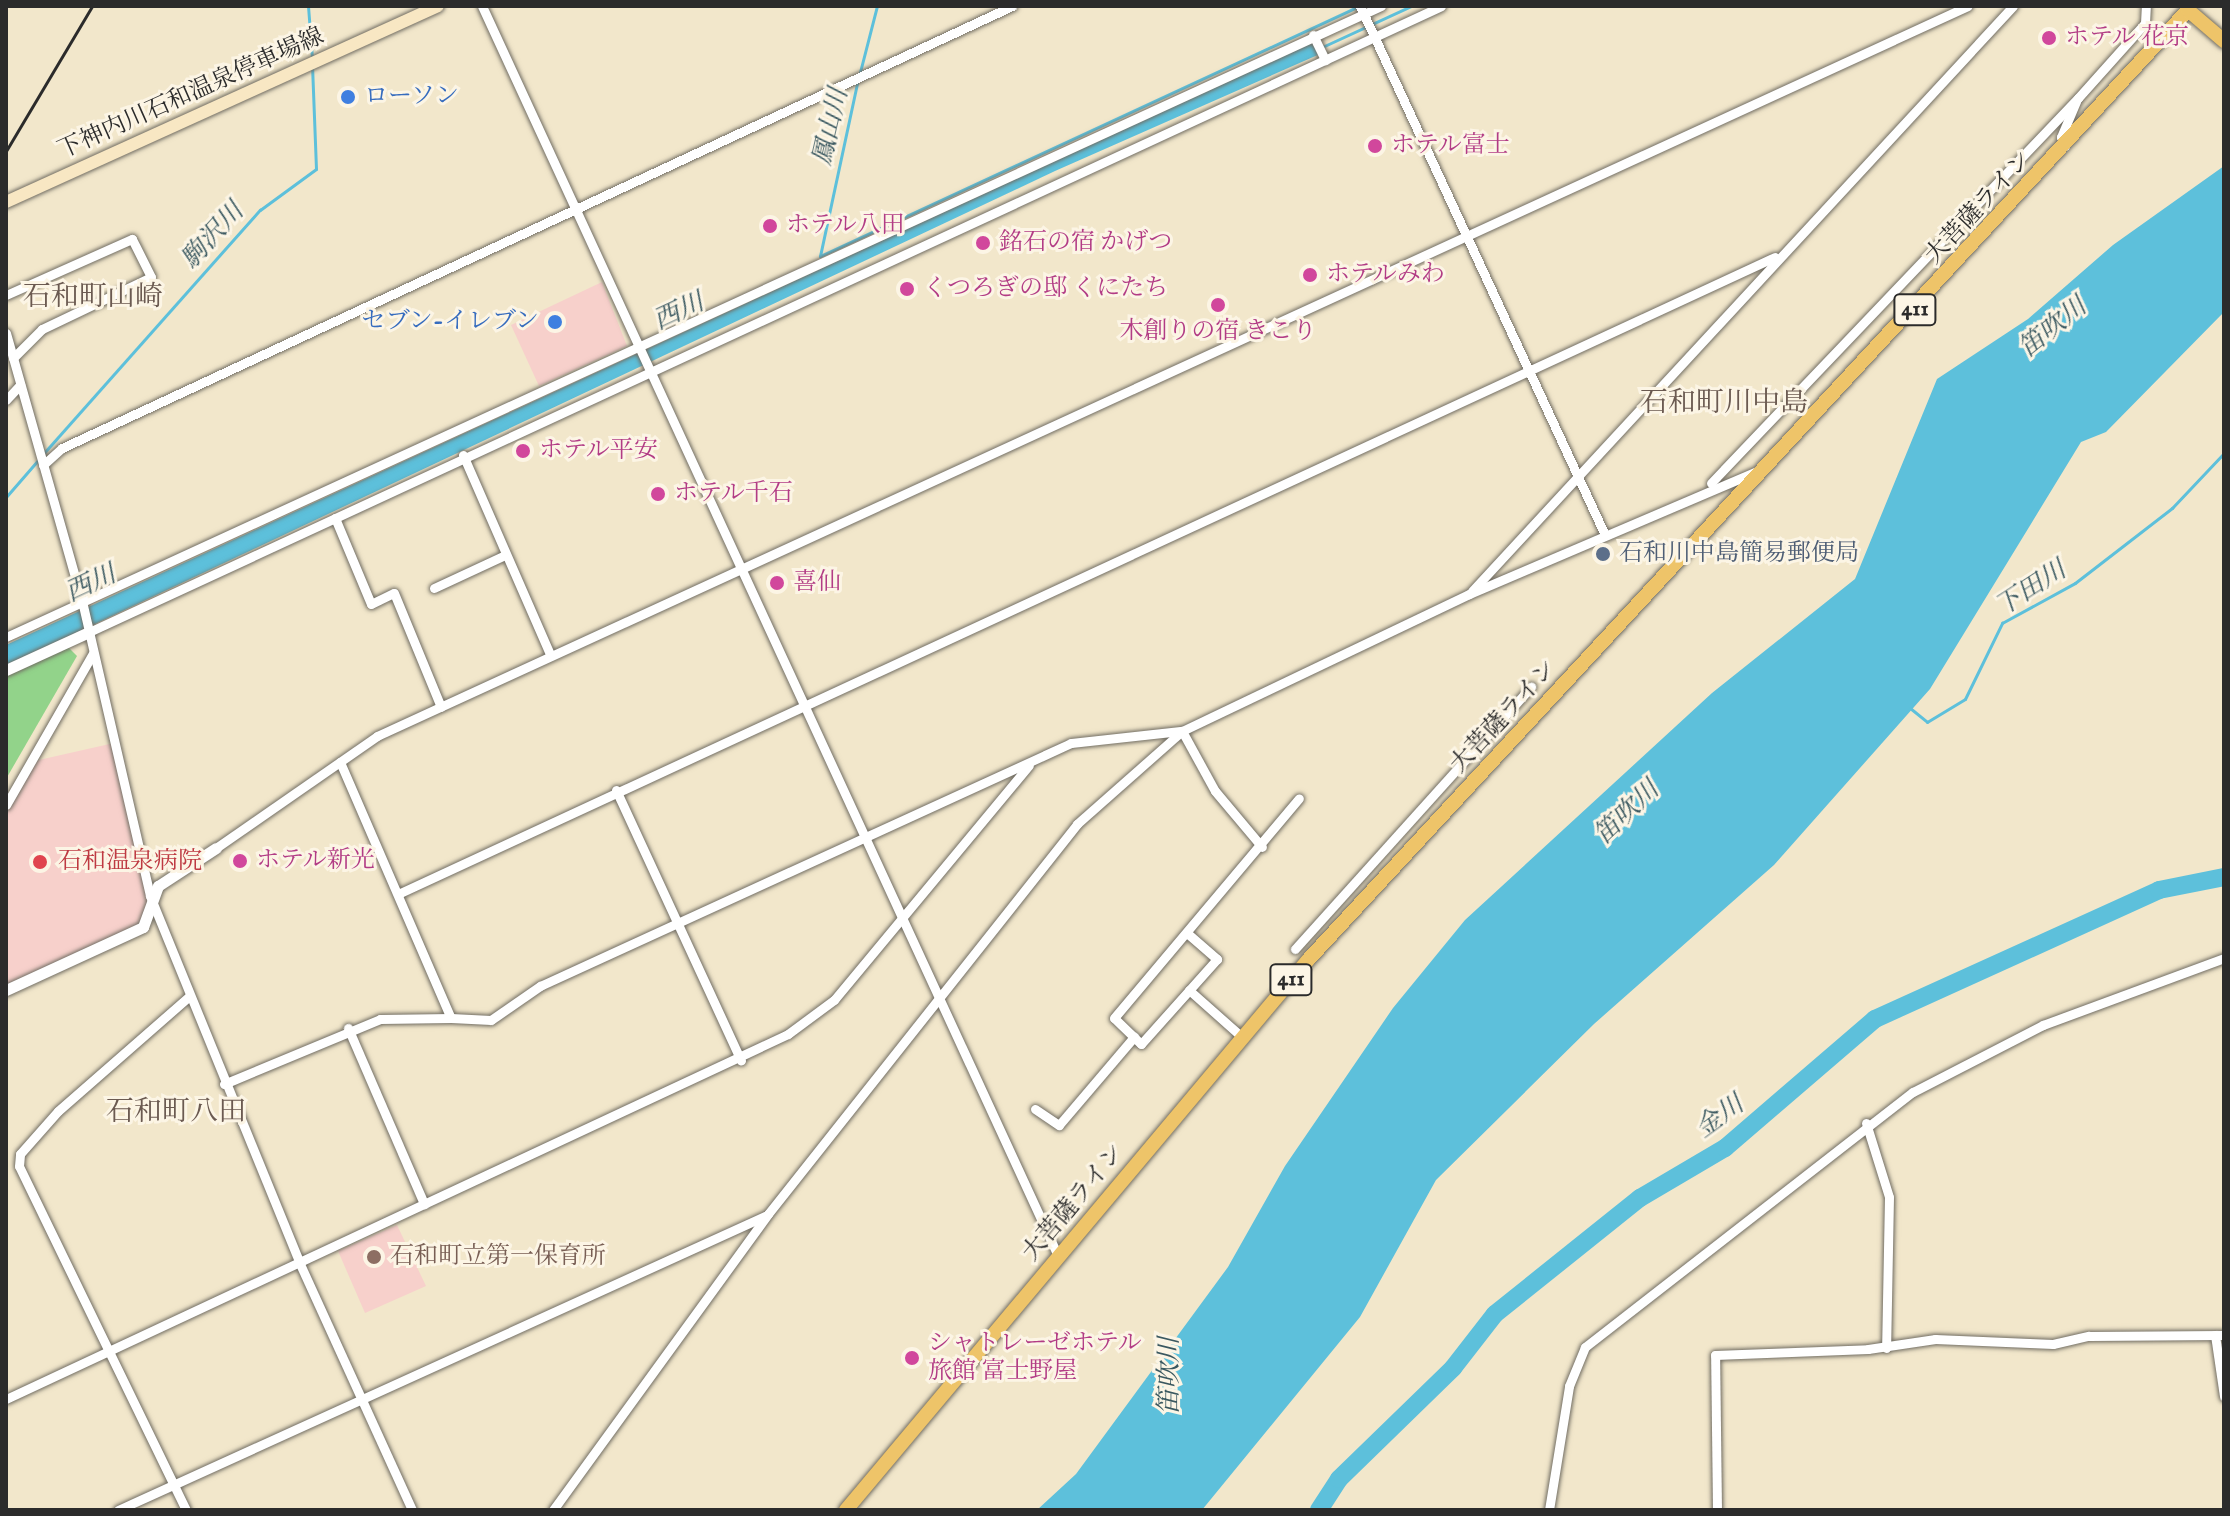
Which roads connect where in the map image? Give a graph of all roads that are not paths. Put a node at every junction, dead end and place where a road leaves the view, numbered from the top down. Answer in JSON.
{"nodes":[{"id":1,"x":438,"y":6,"type":"edge"},
{"id":2,"x":482,"y":6,"type":"edge"},
{"id":3,"x":1012,"y":6,"type":"edge"},
{"id":4,"x":1381,"y":6,"type":"edge"},
{"id":5,"x":1441,"y":6,"type":"edge"},
{"id":6,"x":1968,"y":6,"type":"edge"},
{"id":7,"x":2013,"y":6,"type":"edge"},
{"id":8,"x":2146,"y":6,"type":"edge"},
{"id":9,"x":2188,"y":7,"type":"edge"},
{"id":10,"x":1362,"y":12,"type":"edge"},
{"id":11,"x":1371,"y":35,"type":"junction"},
{"id":12,"x":1315,"y":37,"type":"junction"},
{"id":13,"x":2224,"y":41,"type":"edge"},
{"id":14,"x":1324,"y":57,"type":"junction"},
{"id":15,"x":2078,"y":98,"type":"junction"},
{"id":16,"x":2065,"y":147,"type":"junction"},
{"id":17,"x":6,"y":202,"type":"edge"},
{"id":18,"x":572,"y":210,"type":"junction"},
{"id":19,"x":1462,"y":236,"type":"junction"},
{"id":20,"x":1775,"y":257,"type":"junction"},
{"id":21,"x":6,"y":295,"type":"edge"},
{"id":22,"x":6,"y":333,"type":"edge"},
{"id":23,"x":639,"y":346,"type":"junction"},
{"id":24,"x":13,"y":358,"type":"junction"},
{"id":25,"x":1523,"y":369,"type":"junction"},
{"id":26,"x":648,"y":370,"type":"junction"},
{"id":27,"x":20,"y":385,"type":"junction"},
{"id":28,"x":6,"y":400,"type":"edge"},
{"id":29,"x":463,"y":455,"type":"junction"},
{"id":30,"x":43,"y":465,"type":"junction"},
{"id":31,"x":1760,"y":470,"type":"junction"},
{"id":32,"x":1573,"y":477,"type":"junction"},
{"id":33,"x":1705,"y":488,"type":"junction"},
{"id":34,"x":335,"y":518,"type":"junction"},
{"id":35,"x":1605,"y":535,"type":"junction"},
{"id":36,"x":503,"y":556,"type":"junction"},
{"id":37,"x":737,"y":568,"type":"junction"},
{"id":38,"x":434,"y":588,"type":"dead end"},
{"id":39,"x":1469,"y":594,"type":"junction"},
{"id":40,"x":83,"y":604,"type":"junction"},
{"id":41,"x":89,"y":630,"type":"junction"},
{"id":42,"x":6,"y":637,"type":"edge"},
{"id":43,"x":93,"y":653,"type":"junction"},
{"id":44,"x":551,"y":656,"type":"junction"},
{"id":45,"x":6,"y":670,"type":"edge"},
{"id":46,"x":1531,"y":687,"type":"dead end"},
{"id":47,"x":802,"y":705,"type":"junction"},
{"id":48,"x":441,"y":707,"type":"junction"},
{"id":49,"x":1182,"y":731,"type":"junction"},
{"id":50,"x":340,"y":762,"type":"junction"},
{"id":51,"x":1029,"y":765,"type":"junction"},
{"id":52,"x":616,"y":790,"type":"junction"},
{"id":53,"x":1299,"y":798,"type":"dead end"},
{"id":54,"x":6,"y":805,"type":"edge"},
{"id":55,"x":861,"y":837,"type":"junction"},
{"id":56,"x":1262,"y":847,"type":"junction"},
{"id":57,"x":216,"y":848,"type":"joint"},
{"id":58,"x":1363,"y":873,"type":"junction"},
{"id":59,"x":1375,"y":888,"type":"junction"},
{"id":60,"x":398,"y":894,"type":"junction"},
{"id":61,"x":150,"y":896,"type":"junction"},
{"id":62,"x":899,"y":920,"type":"junction"},
{"id":63,"x":677,"y":924,"type":"junction"},
{"id":64,"x":1187,"y":933,"type":"junction"},
{"id":65,"x":1295,"y":949,"type":"dead end"},
{"id":66,"x":2224,"y":958,"type":"edge"},
{"id":67,"x":6,"y":990,"type":"edge"},
{"id":68,"x":1189,"y":990,"type":"junction"},
{"id":69,"x":188,"y":997,"type":"junction"},
{"id":70,"x":937,"y":1001,"type":"junction"},
{"id":71,"x":451,"y":1018,"type":"junction"},
{"id":72,"x":348,"y":1028,"type":"junction"},
{"id":73,"x":1134,"y":1037,"type":"junction"},
{"id":74,"x":1242,"y":1037,"type":"junction"},
{"id":75,"x":741,"y":1060,"type":"junction"},
{"id":76,"x":224,"y":1084,"type":"junction"},
{"id":77,"x":1035,"y":1109,"type":"dead end"},
{"id":78,"x":1866,"y":1123,"type":"junction"},
{"id":79,"x":424,"y":1204,"type":"junction"},
{"id":80,"x":768,"y":1214,"type":"junction"},
{"id":81,"x":1058,"y":1256,"type":"junction"},
{"id":82,"x":300,"y":1264,"type":"junction"},
{"id":83,"x":2220,"y":1335,"type":"edge"},
{"id":84,"x":1886,"y":1348,"type":"junction"},
{"id":85,"x":110,"y":1351,"type":"junction"},
{"id":86,"x":2224,"y":1396,"type":"edge"},
{"id":87,"x":6,"y":1399,"type":"edge"},
{"id":88,"x":361,"y":1399,"type":"junction"},
{"id":89,"x":174,"y":1484,"type":"junction"},
{"id":90,"x":118,"y":1510,"type":"edge"},
{"id":91,"x":186,"y":1510,"type":"edge"},
{"id":92,"x":412,"y":1510,"type":"edge"},
{"id":93,"x":553,"y":1510,"type":"edge"},
{"id":94,"x":846,"y":1510,"type":"edge"},
{"id":95,"x":1549,"y":1510,"type":"edge"},
{"id":96,"x":1717,"y":1510,"type":"edge"}],
"edges":[{"from":1,"to":17,"type":"main road","name":"下神内川石和温泉停車場線"},
{"from":2,"to":18,"type":"street"},
{"from":3,"to":18,"type":"street"},
{"from":4,"to":10,"type":"street"},
{"from":5,"to":11,"type":"street"},
{"from":6,"to":19,"type":"street"},
{"from":7,"to":20,"type":"street"},
{"from":8,"to":15,"type":"street"},
{"from":9,"to":13,"type":"highway","name":"大菩薩ライン","number":"411"},
{"from":9,"to":16,"type":"highway","name":"大菩薩ライン","number":"411"},
{"from":10,"to":11,"type":"street"},
{"from":10,"to":12,"type":"street"},
{"from":11,"to":14,"type":"street"},
{"from":11,"to":19,"type":"street"},
{"from":12,"to":14,"type":"street"},
{"from":12,"to":23,"type":"street"},
{"from":14,"to":26,"type":"street"},
{"from":15,"to":16,"type":"street"},
{"from":15,"to":33,"type":"street"},
{"from":16,"to":31,"type":"highway","name":"大菩薩ライン","number":"411"},
{"from":18,"to":23,"type":"street"},
{"from":18,"to":30,"type":"street"},
{"from":19,"to":25,"type":"street"},
{"from":19,"to":37,"type":"street"},
{"from":20,"to":25,"type":"street"},
{"from":20,"to":32,"type":"street"},
{"from":21,"to":24,"type":"street"},
{"from":22,"to":24,"type":"street"},
{"from":23,"to":26,"type":"street"},
{"from":23,"to":40,"type":"street"},
{"from":24,"to":27,"type":"street"},
{"from":25,"to":32,"type":"street"},
{"from":25,"to":47,"type":"street"},
{"from":26,"to":29,"type":"street"},
{"from":26,"to":37,"type":"street"},
{"from":27,"to":28,"type":"street"},
{"from":27,"to":30,"type":"street"},
{"from":29,"to":34,"type":"street"},
{"from":29,"to":36,"type":"street"},
{"from":30,"to":40,"type":"street"},
{"from":31,"to":33,"type":"street"},
{"from":31,"to":59,"type":"highway","name":"大菩薩ライン","number":"411"},
{"from":32,"to":35,"type":"street"},
{"from":32,"to":39,"type":"street"},
{"from":33,"to":35,"type":"street"},
{"from":34,"to":41,"type":"street"},
{"from":34,"to":48,"type":"street"},
{"from":35,"to":39,"type":"street"},
{"from":36,"to":38,"type":"street"},
{"from":36,"to":44,"type":"street"},
{"from":37,"to":44,"type":"street"},
{"from":37,"to":47,"type":"street"},
{"from":39,"to":49,"type":"street"},
{"from":40,"to":41,"type":"street"},
{"from":40,"to":42,"type":"street"},
{"from":41,"to":43,"type":"street"},
{"from":41,"to":45,"type":"street"},
{"from":43,"to":54,"type":"street"},
{"from":43,"to":61,"type":"street"},
{"from":44,"to":48,"type":"street"},
{"from":46,"to":58,"type":"street"},
{"from":47,"to":52,"type":"street"},
{"from":47,"to":55,"type":"street"},
{"from":48,"to":50,"type":"street"},
{"from":49,"to":51,"type":"street"},
{"from":49,"to":56,"type":"street"},
{"from":49,"to":70,"type":"street"},
{"from":50,"to":57,"type":"street"},
{"from":50,"to":60,"type":"street"},
{"from":51,"to":55,"type":"street"},
{"from":51,"to":62,"type":"street"},
{"from":52,"to":60,"type":"street"},
{"from":52,"to":63,"type":"street"},
{"from":53,"to":56,"type":"street"},
{"from":55,"to":62,"type":"street"},
{"from":55,"to":63,"type":"street"},
{"from":56,"to":64,"type":"street"},
{"from":57,"to":61,"type":"street"},
{"from":58,"to":59,"type":"street"},
{"from":58,"to":65,"type":"street"},
{"from":59,"to":74,"type":"highway","name":"大菩薩ライン","number":"411"},
{"from":60,"to":71,"type":"street"},
{"from":61,"to":67,"type":"street"},
{"from":61,"to":69,"type":"street"},
{"from":62,"to":70,"type":"street"},
{"from":62,"to":75,"type":"street"},
{"from":63,"to":71,"type":"street"},
{"from":63,"to":75,"type":"street"},
{"from":64,"to":68,"type":"street"},
{"from":64,"to":73,"type":"street"},
{"from":66,"to":78,"type":"street"},
{"from":68,"to":73,"type":"street"},
{"from":68,"to":74,"type":"street"},
{"from":69,"to":76,"type":"street"},
{"from":69,"to":85,"type":"street"},
{"from":70,"to":80,"type":"street"},
{"from":70,"to":81,"type":"street"},
{"from":71,"to":72,"type":"street"},
{"from":72,"to":76,"type":"street"},
{"from":72,"to":79,"type":"street"},
{"from":73,"to":77,"type":"street"},
{"from":74,"to":81,"type":"highway","name":"大菩薩ライン","number":"411"},
{"from":75,"to":79,"type":"street"},
{"from":76,"to":82,"type":"street"},
{"from":78,"to":84,"type":"street"},
{"from":78,"to":95,"type":"street"},
{"from":79,"to":82,"type":"street"},
{"from":80,"to":88,"type":"street"},
{"from":80,"to":93,"type":"street"},
{"from":81,"to":94,"type":"highway","name":"大菩薩ライン","number":"411"},
{"from":82,"to":85,"type":"street"},
{"from":82,"to":88,"type":"street"},
{"from":83,"to":84,"type":"street"},
{"from":83,"to":86,"type":"street"},
{"from":84,"to":96,"type":"street"},
{"from":85,"to":87,"type":"street"},
{"from":85,"to":89,"type":"street"},
{"from":88,"to":89,"type":"street"},
{"from":88,"to":92,"type":"street"},
{"from":89,"to":90,"type":"street"},
{"from":89,"to":91,"type":"street"}]}
